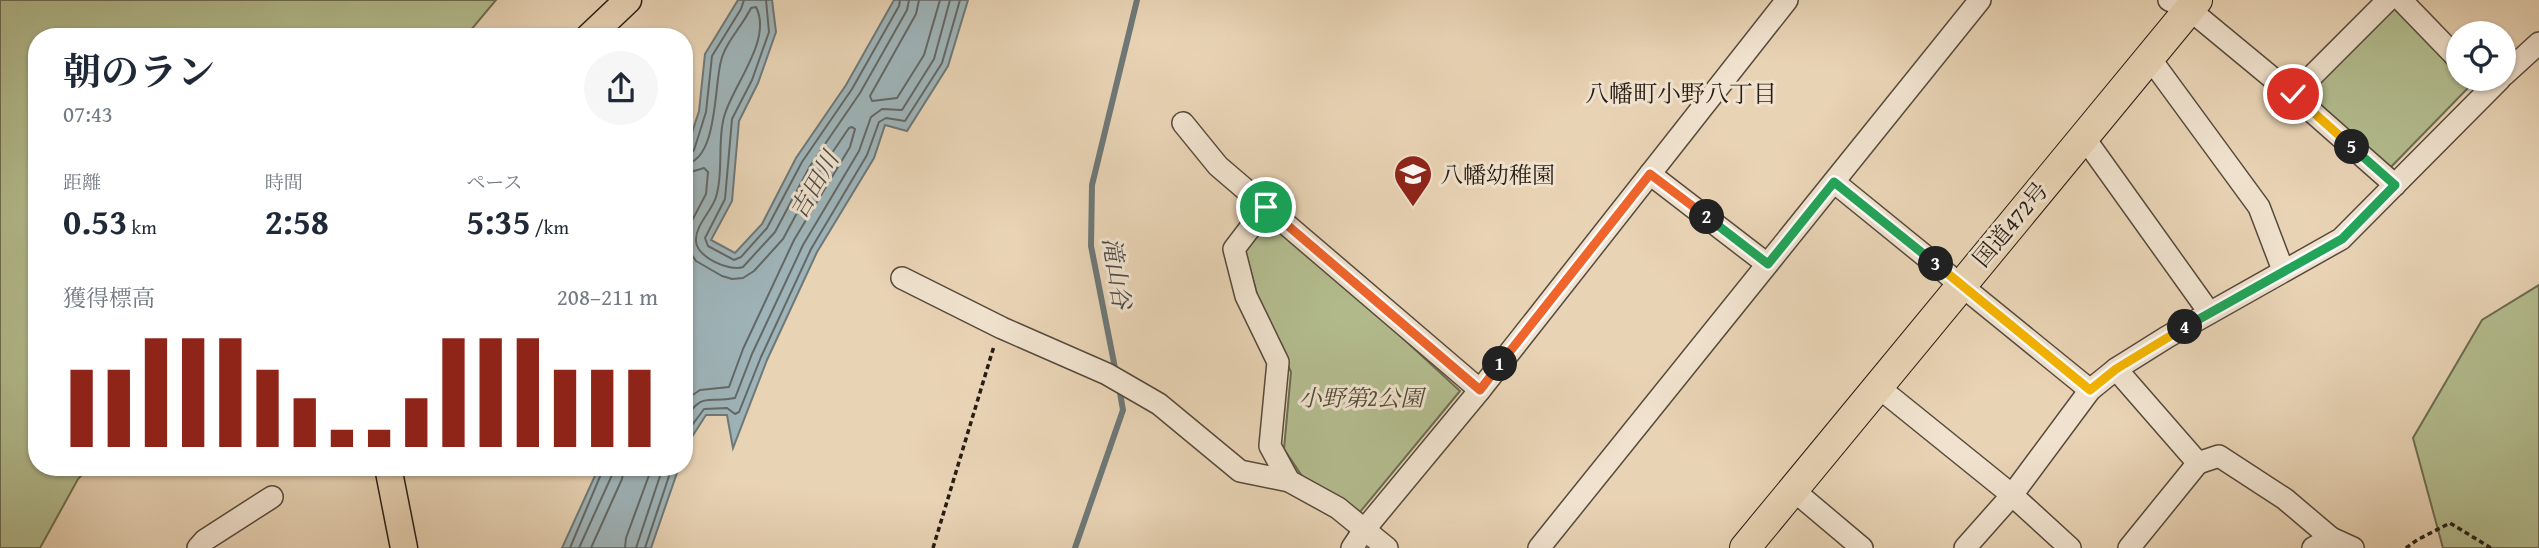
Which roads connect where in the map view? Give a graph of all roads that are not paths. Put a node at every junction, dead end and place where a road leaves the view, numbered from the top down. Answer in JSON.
{"nodes":[{"id":1,"x":628,"y":0,"type":"edge"},
{"id":2,"x":1787,"y":0,"type":"edge"},
{"id":3,"x":1980,"y":0,"type":"edge"},
{"id":4,"x":2388,"y":0,"type":"edge"},
{"id":5,"x":2401,"y":0,"type":"edge"},
{"id":6,"x":2185,"y":3,"type":"edge"},
{"id":7,"x":598,"y":28,"type":"edge"},
{"id":8,"x":2539,"y":43,"type":"edge"},
{"id":9,"x":2446,"y":47,"type":"edge"},
{"id":10,"x":2149,"y":57,"type":"junction"},
{"id":11,"x":2516,"y":62,"type":"edge"},
{"id":12,"x":2483,"y":91,"type":"edge"},
{"id":13,"x":2293,"y":94,"type":"junction"},
{"id":14,"x":1183,"y":123,"type":"dead end"},
{"id":15,"x":2083,"y":136,"type":"junction"},
{"id":16,"x":1650,"y":174,"type":"junction"},
{"id":17,"x":1834,"y":182,"type":"junction"},
{"id":18,"x":2395,"y":185,"type":"junction"},
{"id":19,"x":1266,"y":207,"type":"junction"},
{"id":20,"x":1768,"y":264,"type":"junction"},
{"id":21,"x":2283,"y":270,"type":"junction"},
{"id":22,"x":902,"y":278,"type":"dead end"},
{"id":23,"x":1961,"y":284,"type":"junction"},
{"id":24,"x":2209,"y":312,"type":"junction"},
{"id":25,"x":2116,"y":369,"type":"junction"},
{"id":26,"x":1877,"y":386,"type":"junction"},
{"id":27,"x":1480,"y":390,"type":"junction"},
{"id":28,"x":2090,"y":390,"type":"junction"},
{"id":29,"x":2198,"y":463,"type":"junction"},
{"id":30,"x":390,"y":476,"type":"edge"},
{"id":31,"x":1290,"y":481,"type":"junction"},
{"id":32,"x":1792,"y":489,"type":"junction"},
{"id":33,"x":2012,"y":495,"type":"junction"},
{"id":34,"x":272,"y":497,"type":"dead end"},
{"id":35,"x":1364,"y":530,"type":"junction"},
{"id":36,"x":2322,"y":543,"type":"edge"},
{"id":37,"x":198,"y":548,"type":"edge"},
{"id":38,"x":404,"y":548,"type":"edge"},
{"id":39,"x":1352,"y":548,"type":"edge"},
{"id":40,"x":1387,"y":548,"type":"edge"},
{"id":41,"x":1539,"y":548,"type":"edge"},
{"id":42,"x":1745,"y":548,"type":"edge"},
{"id":43,"x":1863,"y":548,"type":"edge"},
{"id":44,"x":1965,"y":548,"type":"edge"},
{"id":45,"x":2070,"y":548,"type":"edge"},
{"id":46,"x":2129,"y":548,"type":"edge"},
{"id":47,"x":2353,"y":548,"type":"edge"}],
"edges":[{"from":1,"to":7,"type":"main road"},
{"from":2,"to":16,"type":"street"},
{"from":3,"to":17,"type":"street"},
{"from":4,"to":13,"type":"street"},
{"from":5,"to":9,"type":"street"},
{"from":6,"to":10,"type":"highway","name":"国道472号"},
{"from":6,"to":13,"type":"street"},
{"from":8,"to":11,"type":"street"},
{"from":10,"to":15,"type":"highway","name":"国道472号"},
{"from":10,"to":21,"type":"street"},
{"from":12,"to":18,"type":"street"},
{"from":13,"to":18,"type":"street"},
{"from":14,"to":19,"type":"street"},
{"from":15,"to":23,"type":"highway","name":"国道472号"},
{"from":15,"to":24,"type":"street"},
{"from":16,"to":20,"type":"street"},
{"from":16,"to":27,"type":"street"},
{"from":17,"to":20,"type":"street"},
{"from":17,"to":23,"type":"street"},
{"from":18,"to":21,"type":"street"},
{"from":19,"to":27,"type":"street"},
{"from":19,"to":31,"type":"street"},
{"from":20,"to":41,"type":"street"},
{"from":21,"to":24,"type":"street"},
{"from":22,"to":31,"type":"street"},
{"from":23,"to":26,"type":"highway","name":"国道472号"},
{"from":23,"to":28,"type":"street"},
{"from":24,"to":25,"type":"street"},
{"from":25,"to":28,"type":"street"},
{"from":25,"to":29,"type":"street"},
{"from":26,"to":32,"type":"highway","name":"国道472号"},
{"from":26,"to":33,"type":"street"},
{"from":27,"to":35,"type":"street"},
{"from":28,"to":33,"type":"street"},
{"from":29,"to":36,"type":"street"},
{"from":29,"to":46,"type":"street"},
{"from":30,"to":38,"type":"main road"},
{"from":31,"to":35,"type":"street"},
{"from":32,"to":42,"type":"highway","name":"国道472号"},
{"from":32,"to":43,"type":"street"},
{"from":33,"to":44,"type":"street"},
{"from":33,"to":45,"type":"street"},
{"from":34,"to":37,"type":"street"},
{"from":35,"to":39,"type":"street"},
{"from":35,"to":40,"type":"street"},
{"from":36,"to":47,"type":"street"}]}
